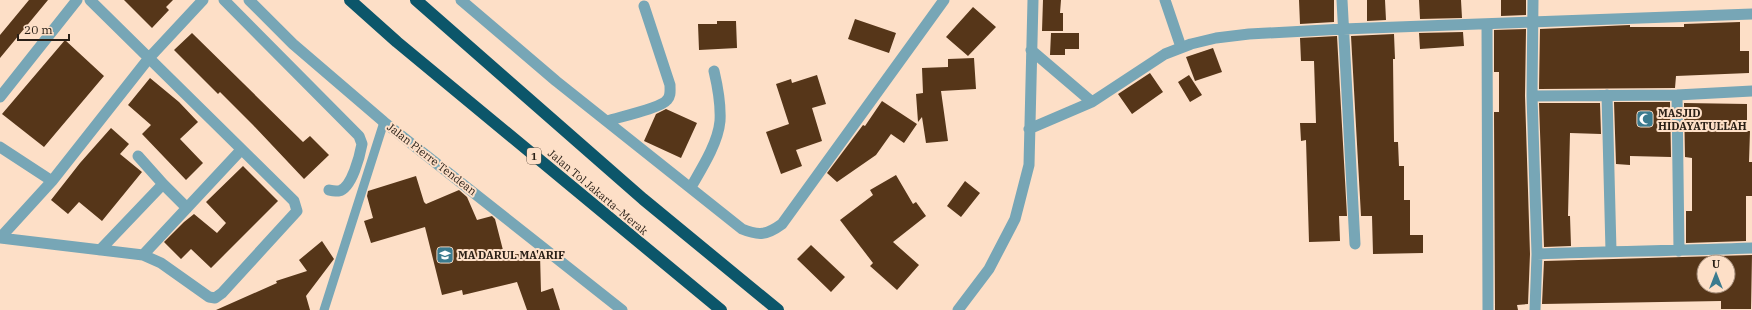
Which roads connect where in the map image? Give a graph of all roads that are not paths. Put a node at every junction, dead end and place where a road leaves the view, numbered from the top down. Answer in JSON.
{"nodes":[{"id":1,"x":78,"y":0,"type":"edge"},
{"id":2,"x":90,"y":0,"type":"edge"},
{"id":3,"x":203,"y":0,"type":"edge"},
{"id":4,"x":224,"y":0,"type":"edge"},
{"id":5,"x":249,"y":0,"type":"edge"},
{"id":6,"x":350,"y":0,"type":"edge"},
{"id":7,"x":416,"y":0,"type":"edge"},
{"id":8,"x":461,"y":0,"type":"edge"},
{"id":9,"x":944,"y":0,"type":"edge"},
{"id":10,"x":1033,"y":0,"type":"edge"},
{"id":11,"x":1165,"y":0,"type":"edge"},
{"id":12,"x":1342,"y":0,"type":"edge"},
{"id":13,"x":1533,"y":0,"type":"edge"},
{"id":14,"x":644,"y":6,"type":"dead end"},
{"id":15,"x":1752,"y":14,"type":"edge"},
{"id":16,"x":1533,"y":22,"type":"junction"},
{"id":17,"x":1484,"y":24,"type":"junction"},
{"id":18,"x":1342,"y":29,"type":"junction"},
{"id":19,"x":1181,"y":47,"type":"junction"},
{"id":20,"x":1031,"y":50,"type":"junction"},
{"id":21,"x":149,"y":58,"type":"junction"},
{"id":22,"x":714,"y":71,"type":"dead end"},
{"id":23,"x":1752,"y":91,"type":"edge"},
{"id":24,"x":1607,"y":95,"type":"junction"},
{"id":25,"x":1676,"y":95,"type":"junction"},
{"id":26,"x":1532,"y":96,"type":"junction"},
{"id":27,"x":0,"y":97,"type":"edge"},
{"id":28,"x":1092,"y":102,"type":"junction"},
{"id":29,"x":607,"y":121,"type":"junction"},
{"id":30,"x":384,"y":122,"type":"junction"},
{"id":31,"x":1029,"y":129,"type":"junction"},
{"id":32,"x":0,"y":147,"type":"edge"},
{"id":33,"x":241,"y":150,"type":"junction"},
{"id":34,"x":138,"y":156,"type":"dead end"},
{"id":35,"x":52,"y":181,"type":"junction"},
{"id":36,"x":163,"y":184,"type":"junction"},
{"id":37,"x":691,"y":187,"type":"junction"},
{"id":38,"x":329,"y":190,"type":"dead end"},
{"id":39,"x":187,"y":208,"type":"junction"},
{"id":40,"x":0,"y":238,"type":"edge"},
{"id":41,"x":1355,"y":244,"type":"dead end"},
{"id":42,"x":1752,"y":248,"type":"edge"},
{"id":43,"x":100,"y":250,"type":"junction"},
{"id":44,"x":1611,"y":251,"type":"junction"},
{"id":45,"x":1679,"y":251,"type":"junction"},
{"id":46,"x":1537,"y":254,"type":"junction"},
{"id":47,"x":143,"y":255,"type":"junction"},
{"id":48,"x":324,"y":310,"type":"edge"},
{"id":49,"x":622,"y":310,"type":"edge"},
{"id":50,"x":721,"y":310,"type":"edge"},
{"id":51,"x":778,"y":310,"type":"edge"},
{"id":52,"x":958,"y":310,"type":"edge"},
{"id":53,"x":1488,"y":310,"type":"edge"},
{"id":54,"x":1535,"y":310,"type":"edge"}],
"edges":[{"from":1,"to":27,"type":"street"},
{"from":2,"to":21,"type":"street"},
{"from":3,"to":21,"type":"street"},
{"from":4,"to":38,"type":"street"},
{"from":5,"to":30,"type":"street","name":"Jalan Pierre Tendean"},
{"from":6,"to":50,"type":"highway","name":"Jalan Tol Jakarta–Merak","number":"1"},
{"from":7,"to":51,"type":"highway"},
{"from":8,"to":29,"type":"street"},
{"from":9,"to":37,"type":"street"},
{"from":10,"to":20,"type":"street"},
{"from":11,"to":19,"type":"street"},
{"from":12,"to":18,"type":"street"},
{"from":13,"to":16,"type":"street"},
{"from":14,"to":29,"type":"street"},
{"from":15,"to":16,"type":"street"},
{"from":16,"to":17,"type":"street"},
{"from":16,"to":26,"type":"street"},
{"from":17,"to":18,"type":"street"},
{"from":17,"to":53,"type":"street"},
{"from":18,"to":19,"type":"street"},
{"from":18,"to":41,"type":"street"},
{"from":19,"to":28,"type":"street"},
{"from":20,"to":28,"type":"street"},
{"from":20,"to":31,"type":"street"},
{"from":21,"to":33,"type":"street"},
{"from":21,"to":35,"type":"street"},
{"from":22,"to":37,"type":"street"},
{"from":23,"to":25,"type":"street"},
{"from":24,"to":25,"type":"street"},
{"from":24,"to":26,"type":"street"},
{"from":24,"to":44,"type":"street"},
{"from":25,"to":45,"type":"street"},
{"from":26,"to":46,"type":"street"},
{"from":28,"to":31,"type":"street"},
{"from":29,"to":37,"type":"street"},
{"from":30,"to":48,"type":"lane"},
{"from":30,"to":49,"type":"street","name":"Jalan Pierre Tendean"},
{"from":31,"to":52,"type":"street"},
{"from":32,"to":35,"type":"street"},
{"from":33,"to":39,"type":"street"},
{"from":33,"to":47,"type":"street"},
{"from":34,"to":36,"type":"street"},
{"from":35,"to":40,"type":"street"},
{"from":36,"to":39,"type":"street"},
{"from":36,"to":43,"type":"street"},
{"from":39,"to":47,"type":"street"},
{"from":40,"to":43,"type":"street"},
{"from":42,"to":45,"type":"street"},
{"from":43,"to":47,"type":"street"},
{"from":44,"to":45,"type":"street"},
{"from":44,"to":46,"type":"street"},
{"from":46,"to":54,"type":"street"}]}
